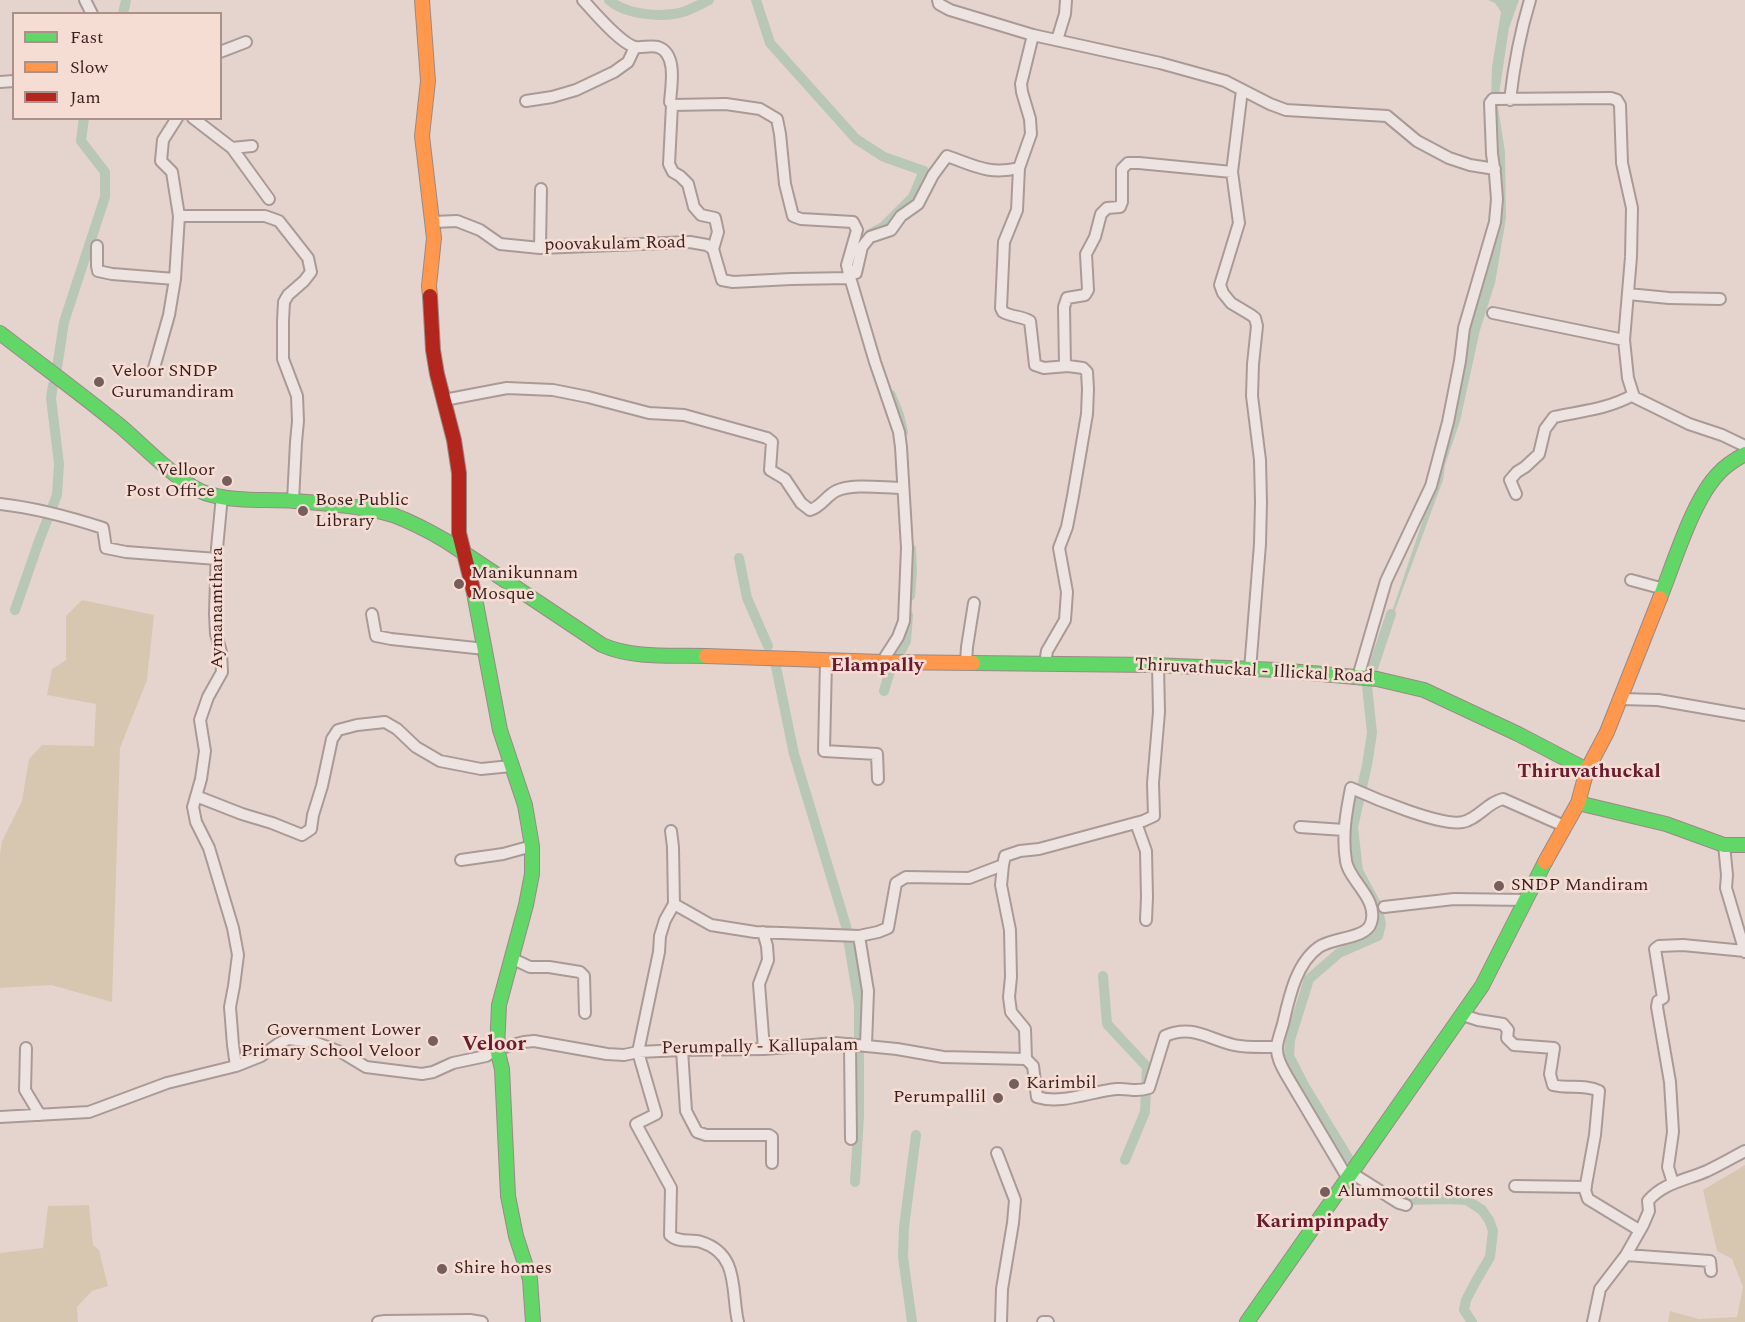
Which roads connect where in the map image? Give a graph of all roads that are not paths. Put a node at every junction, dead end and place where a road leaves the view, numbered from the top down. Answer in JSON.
{"nodes":[{"id":1,"x":422,"y":0,"type":"edge"},
{"id":2,"x":584,"y":0,"type":"edge"},
{"id":3,"x":938,"y":0,"type":"edge"},
{"id":4,"x":1066,"y":0,"type":"edge"},
{"id":5,"x":1530,"y":0,"type":"edge"},
{"id":6,"x":1033,"y":35,"type":"junction"},
{"id":7,"x":1057,"y":40,"type":"junction"},
{"id":8,"x":246,"y":42,"type":"dead end"},
{"id":9,"x":635,"y":47,"type":"junction"},
{"id":10,"x":222,"y":51,"type":"edge"},
{"id":11,"x":1242,"y":90,"type":"junction"},
{"id":12,"x":1502,"y":99,"type":"junction"},
{"id":13,"x":526,"y":101,"type":"dead end"},
{"id":14,"x":672,"y":105,"type":"junction"},
{"id":15,"x":176,"y":120,"type":"edge"},
{"id":16,"x":197,"y":120,"type":"edge"},
{"id":17,"x":252,"y":146,"type":"dead end"},
{"id":18,"x":232,"y":148,"type":"junction"},
{"id":19,"x":1019,"y":168,"type":"junction"},
{"id":20,"x":1495,"y":169,"type":"junction"},
{"id":21,"x":1232,"y":172,"type":"junction"},
{"id":22,"x":541,"y":189,"type":"dead end"},
{"id":23,"x":269,"y":199,"type":"dead end"},
{"id":24,"x":178,"y":216,"type":"junction"},
{"id":25,"x":434,"y":222,"type":"junction"},
{"id":26,"x":97,"y":246,"type":"dead end"},
{"id":27,"x":540,"y":248,"type":"junction"},
{"id":28,"x":713,"y":249,"type":"junction"},
{"id":29,"x":851,"y":275,"type":"junction"},
{"id":30,"x":174,"y":279,"type":"junction"},
{"id":31,"x":1628,"y":294,"type":"junction"},
{"id":32,"x":1720,"y":299,"type":"dead end"},
{"id":33,"x":1493,"y":313,"type":"dead end"},
{"id":34,"x":0,"y":333,"type":"edge"},
{"id":35,"x":1624,"y":340,"type":"junction"},
{"id":36,"x":1065,"y":366,"type":"junction"},
{"id":37,"x":154,"y":368,"type":"dead end"},
{"id":38,"x":1633,"y":395,"type":"junction"},
{"id":39,"x":444,"y":400,"type":"junction"},
{"id":40,"x":1745,"y":446,"type":"edge"},
{"id":41,"x":1745,"y":454,"type":"edge"},
{"id":42,"x":902,"y":488,"type":"junction"},
{"id":43,"x":1516,"y":494,"type":"dead end"},
{"id":44,"x":222,"y":495,"type":"junction"},
{"id":45,"x":293,"y":501,"type":"junction"},
{"id":46,"x":0,"y":504,"type":"edge"},
{"id":47,"x":464,"y":553,"type":"junction"},
{"id":48,"x":216,"y":559,"type":"junction"},
{"id":49,"x":1631,"y":580,"type":"dead end"},
{"id":50,"x":1664,"y":589,"type":"junction"},
{"id":51,"x":974,"y":603,"type":"dead end"},
{"id":52,"x":372,"y":614,"type":"dead end"},
{"id":53,"x":485,"y":649,"type":"junction"},
{"id":54,"x":826,"y":661,"type":"junction"},
{"id":55,"x":891,"y":662,"type":"junction"},
{"id":56,"x":966,"y":663,"type":"junction"},
{"id":57,"x":1045,"y":663,"type":"junction"},
{"id":58,"x":1158,"y":665,"type":"junction"},
{"id":59,"x":1250,"y":670,"type":"junction"},
{"id":60,"x":1360,"y":678,"type":"junction"},
{"id":61,"x":1620,"y":699,"type":"junction"},
{"id":62,"x":1745,"y":715,"type":"edge"},
{"id":63,"x":511,"y":766,"type":"junction"},
{"id":64,"x":1587,"y":771,"type":"junction"},
{"id":65,"x":878,"y":779,"type":"dead end"},
{"id":66,"x":196,"y":796,"type":"junction"},
{"id":67,"x":1578,"y":803,"type":"junction"},
{"id":68,"x":1136,"y":823,"type":"junction"},
{"id":69,"x":1564,"y":826,"type":"junction"},
{"id":70,"x":1300,"y":827,"type":"dead end"},
{"id":71,"x":1344,"y":830,"type":"junction"},
{"id":72,"x":671,"y":831,"type":"dead end"},
{"id":73,"x":1724,"y":845,"type":"junction"},
{"id":74,"x":1745,"y":845,"type":"edge"},
{"id":75,"x":532,"y":846,"type":"junction"},
{"id":76,"x":461,"y":860,"type":"dead end"},
{"id":77,"x":1002,"y":865,"type":"junction"},
{"id":78,"x":1526,"y":900,"type":"junction"},
{"id":79,"x":674,"y":904,"type":"junction"},
{"id":80,"x":1384,"y":907,"type":"dead end"},
{"id":81,"x":1146,"y":920,"type":"dead end"},
{"id":82,"x":763,"y":932,"type":"junction"},
{"id":83,"x":851,"y":935,"type":"junction"},
{"id":84,"x":1745,"y":951,"type":"edge"},
{"id":85,"x":513,"y":959,"type":"junction"},
{"id":86,"x":585,"y":1013,"type":"dead end"},
{"id":87,"x":1463,"y":1015,"type":"junction"},
{"id":88,"x":850,"y":1044,"type":"junction"},
{"id":89,"x":866,"y":1045,"type":"junction"},
{"id":90,"x":1277,"y":1047,"type":"junction"},
{"id":91,"x":26,"y":1048,"type":"dead end"},
{"id":92,"x":497,"y":1048,"type":"junction"},
{"id":93,"x":764,"y":1049,"type":"junction"},
{"id":94,"x":682,"y":1050,"type":"junction"},
{"id":95,"x":638,"y":1052,"type":"junction"},
{"id":96,"x":1026,"y":1059,"type":"junction"},
{"id":97,"x":236,"y":1066,"type":"junction"},
{"id":98,"x":40,"y":1115,"type":"junction"},
{"id":99,"x":0,"y":1117,"type":"edge"},
{"id":100,"x":851,"y":1139,"type":"dead end"},
{"id":101,"x":1745,"y":1151,"type":"edge"},
{"id":102,"x":997,"y":1153,"type":"dead end"},
{"id":103,"x":772,"y":1163,"type":"dead end"},
{"id":104,"x":1352,"y":1169,"type":"junction"},
{"id":105,"x":1673,"y":1183,"type":"junction"},
{"id":106,"x":1515,"y":1186,"type":"dead end"},
{"id":107,"x":1586,"y":1187,"type":"junction"},
{"id":108,"x":1406,"y":1205,"type":"dead end"},
{"id":109,"x":1639,"y":1230,"type":"junction"},
{"id":110,"x":1626,"y":1255,"type":"junction"},
{"id":111,"x":1711,"y":1271,"type":"dead end"},
{"id":112,"x":378,"y":1322,"type":"edge"},
{"id":113,"x":482,"y":1322,"type":"edge"},
{"id":114,"x":533,"y":1322,"type":"edge"},
{"id":115,"x":738,"y":1322,"type":"edge"},
{"id":116,"x":1001,"y":1322,"type":"edge"},
{"id":117,"x":1043,"y":1322,"type":"edge"},
{"id":118,"x":1048,"y":1322,"type":"edge"},
{"id":119,"x":1248,"y":1322,"type":"edge"},
{"id":120,"x":1593,"y":1322,"type":"edge"}],
"edges":[{"from":1,"to":25,"type":"main road"},
{"from":2,"to":9,"type":"street"},
{"from":3,"to":6,"type":"street"},
{"from":4,"to":7,"type":"street"},
{"from":5,"to":12,"type":"street"},
{"from":6,"to":7,"type":"street"},
{"from":6,"to":19,"type":"street"},
{"from":7,"to":11,"type":"street"},
{"from":8,"to":10,"type":"street"},
{"from":9,"to":13,"type":"street"},
{"from":9,"to":14,"type":"street"},
{"from":11,"to":20,"type":"street"},
{"from":11,"to":21,"type":"street"},
{"from":12,"to":20,"type":"street"},
{"from":12,"to":31,"type":"street"},
{"from":14,"to":28,"type":"street"},
{"from":14,"to":29,"type":"street"},
{"from":15,"to":24,"type":"street"},
{"from":16,"to":18,"type":"street"},
{"from":17,"to":18,"type":"street"},
{"from":18,"to":23,"type":"street"},
{"from":19,"to":29,"type":"street"},
{"from":19,"to":36,"type":"street"},
{"from":20,"to":60,"type":"street"},
{"from":21,"to":36,"type":"street"},
{"from":21,"to":59,"type":"street"},
{"from":22,"to":27,"type":"street"},
{"from":24,"to":30,"type":"street"},
{"from":24,"to":45,"type":"street"},
{"from":25,"to":27,"type":"street","name":"poovakulam Road"},
{"from":25,"to":39,"type":"main road"},
{"from":26,"to":30,"type":"street"},
{"from":27,"to":28,"type":"street","name":"poovakulam Road"},
{"from":28,"to":29,"type":"street"},
{"from":29,"to":42,"type":"street"},
{"from":30,"to":37,"type":"street"},
{"from":31,"to":32,"type":"street"},
{"from":31,"to":35,"type":"street"},
{"from":33,"to":35,"type":"street"},
{"from":34,"to":44,"type":"main road","name":"Thiruvathuckal - Illickal Road"},
{"from":35,"to":38,"type":"street"},
{"from":36,"to":57,"type":"street"},
{"from":38,"to":40,"type":"street"},
{"from":38,"to":43,"type":"street"},
{"from":39,"to":42,"type":"street"},
{"from":39,"to":47,"type":"main road"},
{"from":41,"to":50,"type":"main road"},
{"from":42,"to":55,"type":"street"},
{"from":44,"to":45,"type":"main road","name":"Thiruvathuckal - Illickal Road"},
{"from":44,"to":48,"type":"street","name":"Aymanamthara"},
{"from":45,"to":47,"type":"main road","name":"Thiruvathuckal - Illickal Road"},
{"from":46,"to":48,"type":"street"},
{"from":47,"to":53,"type":"main road"},
{"from":47,"to":54,"type":"main road","name":"Thiruvathuckal - Illickal Road"},
{"from":48,"to":66,"type":"street","name":"Aymanamthara"},
{"from":49,"to":50,"type":"street"},
{"from":50,"to":61,"type":"main road"},
{"from":51,"to":56,"type":"street"},
{"from":52,"to":53,"type":"street"},
{"from":53,"to":63,"type":"main road"},
{"from":54,"to":55,"type":"main road","name":"Thiruvathuckal - Illickal Road"},
{"from":54,"to":65,"type":"street"},
{"from":55,"to":56,"type":"main road","name":"Thiruvathuckal - Illickal Road"},
{"from":56,"to":57,"type":"main road","name":"Thiruvathuckal - Illickal Road"},
{"from":57,"to":58,"type":"main road","name":"Thiruvathuckal - Illickal Road"},
{"from":58,"to":59,"type":"main road","name":"Thiruvathuckal - Illickal Road"},
{"from":58,"to":68,"type":"street"},
{"from":59,"to":60,"type":"main road","name":"Thiruvathuckal - Illickal Road"},
{"from":60,"to":64,"type":"main road","name":"Thiruvathuckal - Illickal Road"},
{"from":61,"to":62,"type":"street"},
{"from":61,"to":64,"type":"main road"},
{"from":63,"to":66,"type":"street"},
{"from":63,"to":75,"type":"main road"},
{"from":64,"to":67,"type":"main road"},
{"from":66,"to":97,"type":"street","name":"Aymanamthara"},
{"from":67,"to":69,"type":"main road"},
{"from":67,"to":73,"type":"main road"},
{"from":68,"to":77,"type":"street"},
{"from":68,"to":81,"type":"street"},
{"from":69,"to":71,"type":"street"},
{"from":69,"to":78,"type":"main road"},
{"from":70,"to":71,"type":"street"},
{"from":71,"to":90,"type":"street"},
{"from":72,"to":79,"type":"street"},
{"from":73,"to":74,"type":"main road"},
{"from":73,"to":84,"type":"street"},
{"from":75,"to":76,"type":"street"},
{"from":75,"to":85,"type":"main road"},
{"from":77,"to":83,"type":"street"},
{"from":77,"to":96,"type":"street"},
{"from":78,"to":80,"type":"street"},
{"from":78,"to":87,"type":"main road"},
{"from":79,"to":82,"type":"street"},
{"from":79,"to":95,"type":"street"},
{"from":82,"to":83,"type":"street"},
{"from":82,"to":93,"type":"street"},
{"from":83,"to":89,"type":"street"},
{"from":84,"to":105,"type":"street"},
{"from":85,"to":86,"type":"street"},
{"from":85,"to":92,"type":"main road"},
{"from":87,"to":104,"type":"main road"},
{"from":87,"to":107,"type":"street"},
{"from":88,"to":89,"type":"street","name":"Perumpally - Kallupalam"},
{"from":88,"to":93,"type":"street","name":"Perumpally - Kallupalam"},
{"from":88,"to":100,"type":"street"},
{"from":89,"to":96,"type":"street","name":"Perumpally - Kallupalam"},
{"from":90,"to":96,"type":"street"},
{"from":90,"to":104,"type":"street"},
{"from":91,"to":98,"type":"street"},
{"from":92,"to":95,"type":"street","name":"Perumpally - Kallupalam"},
{"from":92,"to":97,"type":"street","name":"Perumpally - Kallupalam"},
{"from":92,"to":114,"type":"main road"},
{"from":93,"to":94,"type":"street","name":"Perumpally - Kallupalam"},
{"from":94,"to":95,"type":"street","name":"Perumpally - Kallupalam"},
{"from":94,"to":103,"type":"street"},
{"from":95,"to":115,"type":"street"},
{"from":97,"to":98,"type":"street","name":"Perumpally - Kallupalam"},
{"from":98,"to":99,"type":"street","name":"Perumpally - Kallupalam"},
{"from":101,"to":105,"type":"street"},
{"from":102,"to":116,"type":"street"},
{"from":104,"to":108,"type":"street"},
{"from":104,"to":119,"type":"main road"},
{"from":105,"to":109,"type":"street"},
{"from":106,"to":107,"type":"street"},
{"from":107,"to":109,"type":"street"},
{"from":109,"to":110,"type":"street"},
{"from":110,"to":111,"type":"street"},
{"from":110,"to":120,"type":"street"},
{"from":112,"to":113,"type":"street"},
{"from":117,"to":118,"type":"street"}]}
